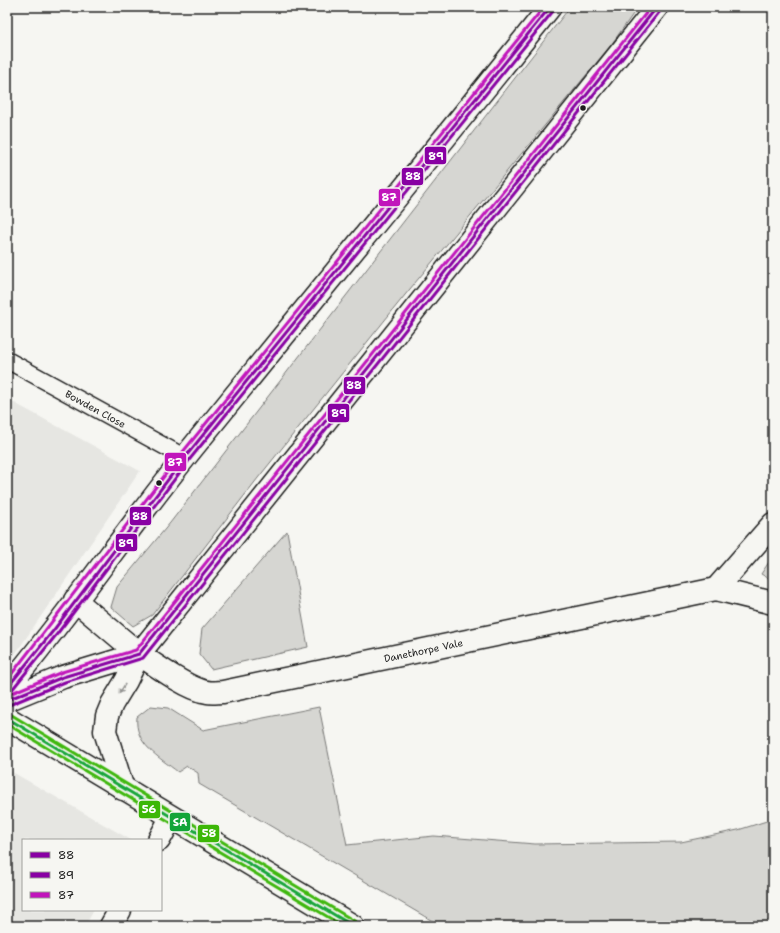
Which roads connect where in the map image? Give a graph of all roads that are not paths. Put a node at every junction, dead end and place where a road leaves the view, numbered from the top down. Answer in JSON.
{"nodes":[{"id":1,"x":550,"y":7,"type":"edge"},
{"id":2,"x":658,"y":7,"type":"edge"},
{"id":3,"x":7,"y":360,"type":"edge"},
{"id":4,"x":184,"y":457,"type":"junction"},
{"id":5,"x":773,"y":524,"type":"edge"},
{"id":6,"x":716,"y":589,"type":"junction"},
{"id":7,"x":75,"y":600,"type":"junction"},
{"id":8,"x":773,"y":603,"type":"edge"},
{"id":9,"x":139,"y":654,"type":"junction"},
{"id":10,"x":7,"y":688,"type":"edge"},
{"id":11,"x":7,"y":700,"type":"edge"},
{"id":12,"x":7,"y":718,"type":"edge"},
{"id":13,"x":123,"y":789,"type":"junction"},
{"id":14,"x":171,"y":818,"type":"junction"},
{"id":15,"x":160,"y":839,"type":"edge"},
{"id":16,"x":119,"y":911,"type":"edge"},
{"id":17,"x":111,"y":926,"type":"edge"},
{"id":18,"x":353,"y":926,"type":"edge"}],
"edges":[{"from":1,"to":4,"type":"main road"},
{"from":2,"to":9,"type":"main road"},
{"from":3,"to":4,"type":"lane","name":"Bowden Close"},
{"from":4,"to":7,"type":"main road"},
{"from":5,"to":6,"type":"main road"},
{"from":6,"to":8,"type":"main road","name":"Danethorpe Vale"},
{"from":6,"to":9,"type":"main road","name":"Danethorpe Vale"},
{"from":7,"to":9,"type":"main road","name":"Danethorpe Vale"},
{"from":7,"to":10,"type":"main road"},
{"from":9,"to":11,"type":"main road"},
{"from":9,"to":13,"type":"main road","one_way":true},
{"from":12,"to":13,"type":"main road"},
{"from":13,"to":14,"type":"main road"},
{"from":14,"to":15,"type":"main road"},
{"from":14,"to":18,"type":"main road"},
{"from":16,"to":17,"type":"main road"}]}
